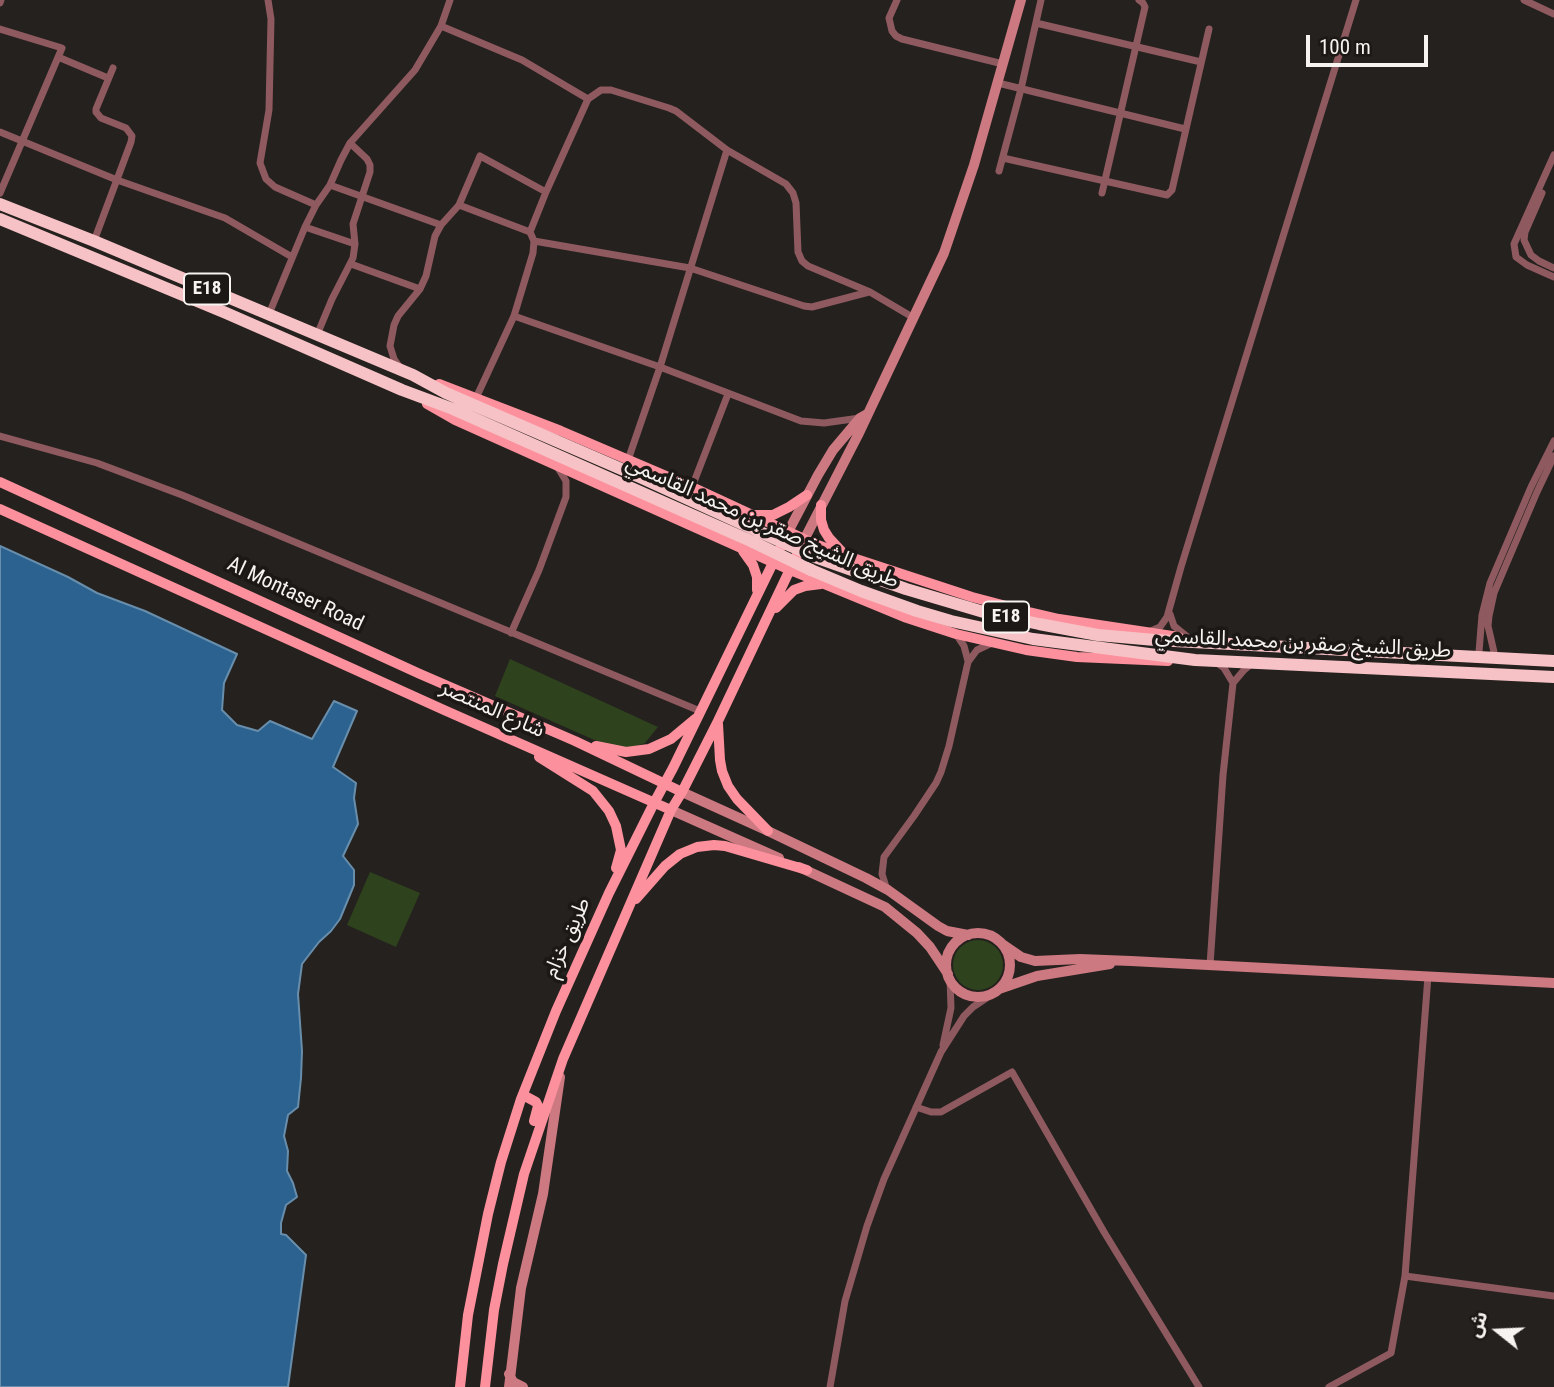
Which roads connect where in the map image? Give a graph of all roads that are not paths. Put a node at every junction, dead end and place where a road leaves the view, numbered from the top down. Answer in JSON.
{"nodes":[{"id":1,"x":268,"y":0,"type":"edge"},
{"id":2,"x":450,"y":0,"type":"edge"},
{"id":3,"x":897,"y":0,"type":"edge"},
{"id":4,"x":1021,"y":0,"type":"edge"},
{"id":5,"x":1041,"y":0,"type":"edge"},
{"id":6,"x":1139,"y":0,"type":"edge"},
{"id":7,"x":1356,"y":0,"type":"edge"},
{"id":8,"x":1524,"y":0,"type":"edge"},
{"id":9,"x":1554,"y":14,"type":"edge"},
{"id":10,"x":1036,"y":23,"type":"junction"},
{"id":11,"x":440,"y":26,"type":"junction"},
{"id":12,"x":0,"y":29,"type":"edge"},
{"id":13,"x":1209,"y":29,"type":"dead end"},
{"id":14,"x":1136,"y":47,"type":"junction"},
{"id":15,"x":58,"y":57,"type":"junction"},
{"id":16,"x":1201,"y":62,"type":"junction"},
{"id":17,"x":1003,"y":64,"type":"junction"},
{"id":18,"x":113,"y":68,"type":"dead end"},
{"id":19,"x":108,"y":78,"type":"junction"},
{"id":20,"x":998,"y":83,"type":"junction"},
{"id":21,"x":1021,"y":89,"type":"junction"},
{"id":22,"x":588,"y":99,"type":"junction"},
{"id":23,"x":1121,"y":112,"type":"junction"},
{"id":24,"x":1185,"y":129,"type":"junction"},
{"id":25,"x":0,"y":132,"type":"edge"},
{"id":26,"x":22,"y":141,"type":"junction"},
{"id":27,"x":350,"y":144,"type":"junction"},
{"id":28,"x":727,"y":150,"type":"junction"},
{"id":29,"x":1554,"y":155,"type":"edge"},
{"id":30,"x":1003,"y":158,"type":"junction"},
{"id":31,"x":1554,"y":167,"type":"edge"},
{"id":32,"x":999,"y":171,"type":"dead end"},
{"id":33,"x":117,"y":180,"type":"junction"},
{"id":34,"x":1104,"y":182,"type":"junction"},
{"id":35,"x":330,"y":185,"type":"junction"},
{"id":36,"x":545,"y":192,"type":"junction"},
{"id":37,"x":0,"y":193,"type":"edge"},
{"id":38,"x":1102,"y":193,"type":"dead end"},
{"id":39,"x":362,"y":196,"type":"junction"},
{"id":40,"x":0,"y":204,"type":"edge"},
{"id":41,"x":316,"y":205,"type":"junction"},
{"id":42,"x":459,"y":205,"type":"junction"},
{"id":43,"x":0,"y":219,"type":"edge"},
{"id":44,"x":441,"y":225,"type":"junction"},
{"id":45,"x":305,"y":226,"type":"junction"},
{"id":46,"x":530,"y":232,"type":"junction"},
{"id":47,"x":94,"y":241,"type":"junction"},
{"id":48,"x":534,"y":241,"type":"junction"},
{"id":49,"x":355,"y":244,"type":"junction"},
{"id":50,"x":292,"y":257,"type":"junction"},
{"id":51,"x":351,"y":264,"type":"junction"},
{"id":52,"x":690,"y":268,"type":"junction"},
{"id":53,"x":1554,"y":268,"type":"edge"},
{"id":54,"x":1554,"y":277,"type":"edge"},
{"id":55,"x":420,"y":289,"type":"junction"},
{"id":56,"x":870,"y":292,"type":"junction"},
{"id":57,"x":269,"y":314,"type":"junction"},
{"id":58,"x":514,"y":316,"type":"junction"},
{"id":59,"x":914,"y":318,"type":"junction"},
{"id":60,"x":317,"y":335,"type":"junction"},
{"id":61,"x":382,"y":352,"type":"junction"},
{"id":62,"x":660,"y":367,"type":"junction"},
{"id":63,"x":408,"y":373,"type":"junction"},
{"id":64,"x":402,"y":390,"type":"junction"},
{"id":65,"x":728,"y":394,"type":"junction"},
{"id":66,"x":476,"y":398,"type":"junction"},
{"id":67,"x":864,"y":416,"type":"junction"},
{"id":68,"x":0,"y":436,"type":"edge"},
{"id":69,"x":1554,"y":441,"type":"edge"},
{"id":70,"x":1554,"y":456,"type":"edge"},
{"id":71,"x":628,"y":460,"type":"junction"},
{"id":72,"x":553,"y":463,"type":"junction"},
{"id":73,"x":0,"y":482,"type":"edge"},
{"id":74,"x":692,"y":487,"type":"junction"},
{"id":75,"x":807,"y":495,"type":"junction"},
{"id":76,"x":821,"y":505,"type":"junction"},
{"id":77,"x":0,"y":509,"type":"edge"},
{"id":78,"x":752,"y":515,"type":"junction"},
{"id":79,"x":788,"y":532,"type":"junction"},
{"id":80,"x":755,"y":536,"type":"junction"},
{"id":81,"x":804,"y":540,"type":"junction"},
{"id":82,"x":735,"y":545,"type":"junction"},
{"id":83,"x":847,"y":556,"type":"junction"},
{"id":84,"x":773,"y":563,"type":"junction"},
{"id":85,"x":813,"y":563,"type":"junction"},
{"id":86,"x":790,"y":570,"type":"junction"},
{"id":87,"x":823,"y":584,"type":"junction"},
{"id":88,"x":754,"y":603,"type":"junction"},
{"id":89,"x":1169,"y":612,"type":"junction"},
{"id":90,"x":767,"y":618,"type":"junction"},
{"id":91,"x":1149,"y":632,"type":"junction"},
{"id":92,"x":511,"y":633,"type":"junction"},
{"id":93,"x":956,"y":635,"type":"junction"},
{"id":94,"x":1190,"y":639,"type":"junction"},
{"id":95,"x":1205,"y":642,"type":"junction"},
{"id":96,"x":993,"y":643,"type":"junction"},
{"id":97,"x":1479,"y":652,"type":"dead end"},
{"id":98,"x":1494,"y":652,"type":"dead end"},
{"id":99,"x":1195,"y":660,"type":"junction"},
{"id":100,"x":1554,"y":661,"type":"edge"},
{"id":101,"x":968,"y":662,"type":"junction"},
{"id":102,"x":1215,"y":662,"type":"junction"},
{"id":103,"x":1252,"y":663,"type":"junction"},
{"id":104,"x":1554,"y":677,"type":"edge"},
{"id":105,"x":1233,"y":683,"type":"junction"},
{"id":106,"x":699,"y":715,"type":"junction"},
{"id":107,"x":718,"y":721,"type":"junction"},
{"id":108,"x":507,"y":737,"type":"junction"},
{"id":109,"x":575,"y":741,"type":"junction"},
{"id":110,"x":664,"y":784,"type":"junction"},
{"id":111,"x":682,"y":792,"type":"junction"},
{"id":112,"x":654,"y":803,"type":"junction"},
{"id":113,"x":671,"y":810,"type":"junction"},
{"id":114,"x":768,"y":831,"type":"junction"},
{"id":115,"x":807,"y":870,"type":"junction"},
{"id":116,"x":888,"y":890,"type":"junction"},
{"id":117,"x":609,"y":893,"type":"junction"},
{"id":118,"x":628,"y":909,"type":"junction"},
{"id":119,"x":968,"y":935,"type":"junction"},
{"id":120,"x":1002,"y":944,"type":"junction"},
{"id":121,"x":1131,"y":961,"type":"junction"},
{"id":122,"x":1210,"y":965,"type":"junction"},
{"id":123,"x":949,"y":976,"type":"junction"},
{"id":124,"x":1428,"y":976,"type":"junction"},
{"id":125,"x":1554,"y":983,"type":"edge"},
{"id":126,"x":995,"y":992,"type":"junction"},
{"id":127,"x":941,"y":1052,"type":"junction"},
{"id":128,"x":563,"y":1059,"type":"junction"},
{"id":129,"x":523,"y":1095,"type":"junction"},
{"id":130,"x":916,"y":1107,"type":"junction"},
{"id":131,"x":527,"y":1161,"type":"junction"},
{"id":132,"x":1405,"y":1276,"type":"junction"},
{"id":133,"x":1554,"y":1296,"type":"edge"},
{"id":134,"x":509,"y":1374,"type":"junction"},
{"id":135,"x":460,"y":1387,"type":"edge"},
{"id":136,"x":485,"y":1387,"type":"edge"},
{"id":137,"x":509,"y":1387,"type":"edge"},
{"id":138,"x":523,"y":1387,"type":"edge"},
{"id":139,"x":830,"y":1387,"type":"edge"},
{"id":140,"x":1199,"y":1387,"type":"edge"},
{"id":141,"x":1329,"y":1387,"type":"edge"}],
"edges":[{"from":1,"to":41,"type":"street"},
{"from":2,"to":11,"type":"street"},
{"from":3,"to":17,"type":"street"},
{"from":4,"to":17,"type":"street"},
{"from":5,"to":10,"type":"street"},
{"from":6,"to":14,"type":"street"},
{"from":7,"to":89,"type":"street"},
{"from":8,"to":9,"type":"street"},
{"from":10,"to":14,"type":"street"},
{"from":10,"to":21,"type":"street"},
{"from":11,"to":22,"type":"street"},
{"from":11,"to":27,"type":"street"},
{"from":12,"to":15,"type":"street"},
{"from":13,"to":16,"type":"street"},
{"from":14,"to":16,"type":"street"},
{"from":14,"to":23,"type":"street"},
{"from":15,"to":19,"type":"street"},
{"from":15,"to":26,"type":"street"},
{"from":16,"to":24,"type":"street"},
{"from":17,"to":20,"type":"street"},
{"from":18,"to":19,"type":"street"},
{"from":19,"to":33,"type":"street"},
{"from":20,"to":21,"type":"street"},
{"from":20,"to":59,"type":"street"},
{"from":21,"to":23,"type":"street"},
{"from":21,"to":30,"type":"street"},
{"from":22,"to":28,"type":"street"},
{"from":22,"to":36,"type":"street"},
{"from":23,"to":24,"type":"street"},
{"from":23,"to":34,"type":"street"},
{"from":24,"to":34,"type":"street"},
{"from":25,"to":26,"type":"street"},
{"from":26,"to":33,"type":"street"},
{"from":26,"to":37,"type":"street"},
{"from":27,"to":35,"type":"street"},
{"from":27,"to":39,"type":"street"},
{"from":28,"to":52,"type":"street"},
{"from":28,"to":56,"type":"street"},
{"from":29,"to":54,"type":"street"},
{"from":30,"to":32,"type":"street"},
{"from":30,"to":34,"type":"street"},
{"from":31,"to":53,"type":"street"},
{"from":33,"to":47,"type":"street"},
{"from":33,"to":50,"type":"street"},
{"from":34,"to":38,"type":"street"},
{"from":35,"to":39,"type":"street"},
{"from":35,"to":41,"type":"street"},
{"from":36,"to":42,"type":"street"},
{"from":36,"to":46,"type":"street"},
{"from":39,"to":44,"type":"street"},
{"from":39,"to":49,"type":"street"},
{"from":40,"to":47,"type":"highway","name":"طريق الشيخ صقر بن محمد القاسمي","number":"E18"},
{"from":41,"to":45,"type":"street"},
{"from":42,"to":44,"type":"street"},
{"from":42,"to":46,"type":"street"},
{"from":43,"to":64,"type":"highway","name":"طريق الشيخ صقر بن محمد القاسمي","number":"E18"},
{"from":44,"to":55,"type":"street"},
{"from":45,"to":49,"type":"street"},
{"from":45,"to":50,"type":"street"},
{"from":46,"to":48,"type":"street"},
{"from":47,"to":57,"type":"highway","name":"طريق الشيخ صقر بن محمد القاسمي","number":"E18"},
{"from":48,"to":52,"type":"street"},
{"from":48,"to":58,"type":"street"},
{"from":49,"to":51,"type":"street"},
{"from":50,"to":57,"type":"street"},
{"from":51,"to":55,"type":"street"},
{"from":51,"to":60,"type":"street"},
{"from":52,"to":56,"type":"street"},
{"from":52,"to":62,"type":"street"},
{"from":55,"to":61,"type":"street"},
{"from":56,"to":59,"type":"street"},
{"from":57,"to":60,"type":"highway","name":"طريق الشيخ صقر بن محمد القاسمي","number":"E18"},
{"from":58,"to":62,"type":"street"},
{"from":58,"to":66,"type":"street"},
{"from":59,"to":67,"type":"street"},
{"from":60,"to":61,"type":"highway","name":"طريق الشيخ صقر بن محمد القاسمي","number":"E18"},
{"from":61,"to":63,"type":"highway","name":"طريق الشيخ صقر بن محمد القاسمي","number":"E18"},
{"from":61,"to":63,"type":"street"},
{"from":62,"to":65,"type":"street"},
{"from":62,"to":71,"type":"street"},
{"from":63,"to":66,"type":"main road"},
{"from":63,"to":80,"type":"highway","name":"طريق الشيخ صقر بن محمد القاسمي","number":"E18"},
{"from":64,"to":72,"type":"main road"},
{"from":64,"to":80,"type":"highway","name":"طريق الشيخ صقر بن محمد القاسمي","number":"E18"},
{"from":65,"to":67,"type":"street"},
{"from":65,"to":74,"type":"street"},
{"from":66,"to":71,"type":"main road"},
{"from":67,"to":75,"type":"street"},
{"from":67,"to":76,"type":"street"},
{"from":68,"to":92,"type":"street"},
{"from":69,"to":97,"type":"street"},
{"from":70,"to":98,"type":"street"},
{"from":71,"to":74,"type":"main road"},
{"from":72,"to":82,"type":"main road"},
{"from":72,"to":92,"type":"street"},
{"from":73,"to":109,"type":"main road","name":"Al Montaser Road"},
{"from":74,"to":78,"type":"main road"},
{"from":75,"to":78,"type":"main road"},
{"from":75,"to":79,"type":"street"},
{"from":76,"to":81,"type":"street"},
{"from":76,"to":83,"type":"main road"},
{"from":77,"to":108,"type":"main road","name":"شارع المنتصر"},
{"from":78,"to":79,"type":"main road"},
{"from":79,"to":81,"type":"main road"},
{"from":79,"to":84,"type":"main road","name":"طريق خزام"},
{"from":80,"to":85,"type":"highway","name":"طريق الشيخ صقر بن محمد القاسمي","number":"E18","bridge":true},
{"from":81,"to":83,"type":"main road"},
{"from":81,"to":86,"type":"main road","name":"طريق خزام"},
{"from":82,"to":84,"type":"main road"},
{"from":82,"to":88,"type":"main road"},
{"from":83,"to":91,"type":"main road"},
{"from":84,"to":86,"type":"main road"},
{"from":84,"to":88,"type":"main road","name":"طريق خزام"},
{"from":85,"to":95,"type":"highway","name":"طريق الشيخ صقر بن محمد القاسمي","number":"E18"},
{"from":85,"to":99,"type":"highway","name":"طريق الشيخ صقر بن محمد القاسمي","number":"E18"},
{"from":86,"to":87,"type":"main road"},
{"from":86,"to":90,"type":"main road","name":"طريق خزام"},
{"from":87,"to":90,"type":"main road"},
{"from":87,"to":93,"type":"main road"},
{"from":88,"to":106,"type":"main road","name":"طريق خزام"},
{"from":89,"to":91,"type":"street"},
{"from":89,"to":94,"type":"street"},
{"from":90,"to":107,"type":"main road","name":"طريق خزام"},
{"from":91,"to":94,"type":"main road"},
{"from":92,"to":106,"type":"street"},
{"from":93,"to":96,"type":"main road"},
{"from":93,"to":101,"type":"street"},
{"from":94,"to":95,"type":"main road"},
{"from":95,"to":100,"type":"highway","name":"طريق الشيخ صقر بن محمد القاسمي","number":"E18"},
{"from":96,"to":99,"type":"main road"},
{"from":96,"to":101,"type":"street"},
{"from":99,"to":102,"type":"highway","name":"طريق الشيخ صقر بن محمد القاسمي","number":"E18"},
{"from":101,"to":116,"type":"street"},
{"from":102,"to":103,"type":"highway","name":"طريق الشيخ صقر بن محمد القاسمي","number":"E18"},
{"from":102,"to":105,"type":"street"},
{"from":103,"to":104,"type":"highway","name":"طريق الشيخ صقر بن محمد القاسمي","number":"E18"},
{"from":103,"to":105,"type":"street"},
{"from":105,"to":122,"type":"street"},
{"from":106,"to":109,"type":"main road"},
{"from":106,"to":110,"type":"main road","name":"طريق خزام"},
{"from":107,"to":111,"type":"main road","name":"طريق خزام"},
{"from":107,"to":114,"type":"main road"},
{"from":108,"to":112,"type":"main road","name":"شارع المنتصر"},
{"from":108,"to":117,"type":"main road"},
{"from":109,"to":110,"type":"main road"},
{"from":110,"to":111,"type":"main road"},
{"from":110,"to":112,"type":"main road","name":"طريق خزام"},
{"from":111,"to":113,"type":"main road","name":"طريق خزام"},
{"from":111,"to":114,"type":"street"},
{"from":112,"to":113,"type":"main road","name":"شارع المنتصر"},
{"from":112,"to":117,"type":"main road","name":"طريق خزام"},
{"from":113,"to":115,"type":"street","name":"شارع المنتصر"},
{"from":113,"to":118,"type":"main road","name":"طريق خزام"},
{"from":114,"to":116,"type":"street"},
{"from":115,"to":118,"type":"main road"},
{"from":115,"to":123,"type":"street","name":"شارع المنتصر"},
{"from":116,"to":119,"type":"street"},
{"from":117,"to":129,"type":"main road","name":"طريق خزام"},
{"from":118,"to":128,"type":"main road","name":"طريق خزام"},
{"from":119,"to":120,"type":"street"},
{"from":119,"to":123,"type":"street"},
{"from":120,"to":121,"type":"street"},
{"from":120,"to":126,"type":"street"},
{"from":121,"to":122,"type":"street"},
{"from":121,"to":126,"type":"street"},
{"from":122,"to":124,"type":"street"},
{"from":123,"to":126,"type":"street"},
{"from":123,"to":127,"type":"street"},
{"from":124,"to":125,"type":"street"},
{"from":124,"to":132,"type":"street"},
{"from":126,"to":127,"type":"street"},
{"from":127,"to":130,"type":"street"},
{"from":128,"to":131,"type":"main road","name":"طريق خزام"},
{"from":128,"to":134,"type":"street"},
{"from":129,"to":131,"type":"main road"},
{"from":129,"to":135,"type":"main road","name":"طريق خزام"},
{"from":130,"to":139,"type":"street"},
{"from":130,"to":140,"type":"street"},
{"from":131,"to":136,"type":"main road","name":"طريق خزام"},
{"from":132,"to":133,"type":"street"},
{"from":132,"to":141,"type":"street"},
{"from":134,"to":137,"type":"street"},
{"from":134,"to":138,"type":"street"}]}
